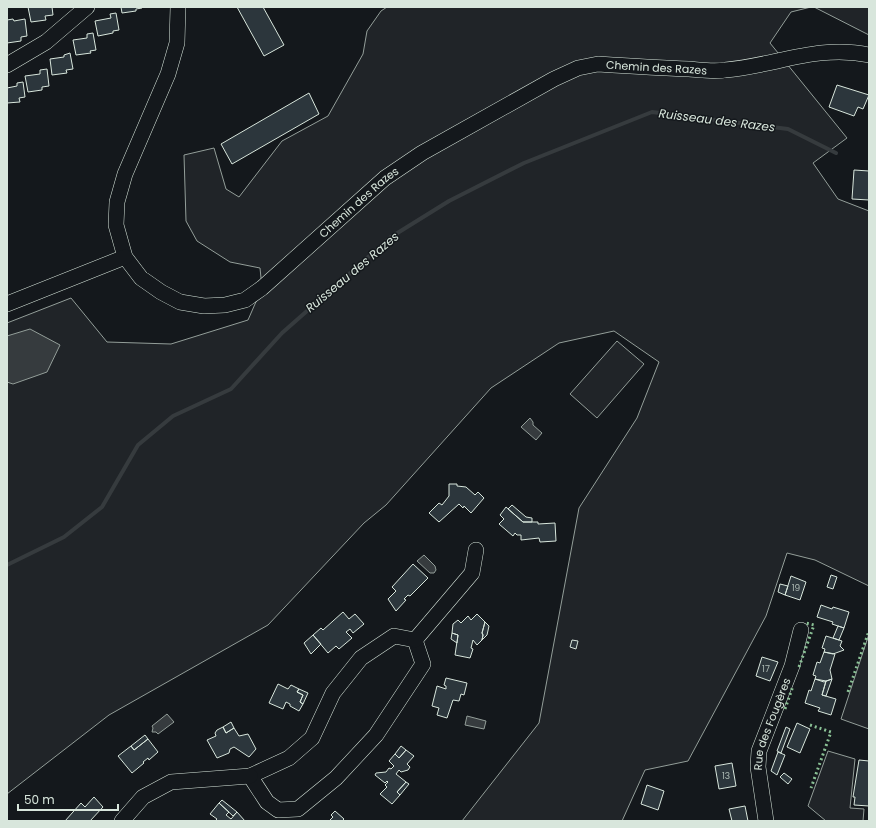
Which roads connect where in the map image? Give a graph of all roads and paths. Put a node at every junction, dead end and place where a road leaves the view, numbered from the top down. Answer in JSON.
{"nodes":[{"id":1,"x":87,"y":7,"type":"edge"},
{"id":2,"x":178,"y":7,"type":"edge"},
{"id":3,"x":869,"y":54,"type":"edge"},
{"id":4,"x":7,"y":65,"type":"edge"},
{"id":5,"x":125,"y":257,"type":"junction"},
{"id":6,"x":7,"y":304,"type":"edge"},
{"id":7,"x":476,"y":550,"type":"dead end"},
{"id":8,"x":801,"y":630,"type":"dead end"},
{"id":9,"x":415,"y":640,"type":"junction"},
{"id":10,"x":250,"y":776,"type":"junction"},
{"id":11,"x":122,"y":821,"type":"edge"},
{"id":12,"x":766,"y":821,"type":"edge"}],
"edges":[{"from":1,"to":4,"type":"street"},
{"from":2,"to":5,"type":"street","name":"Chemin des Razes"},
{"from":3,"to":5,"type":"street","name":"Chemin des Razes"},
{"from":5,"to":6,"type":"street"},
{"from":7,"to":9,"type":"street"},
{"from":8,"to":12,"type":"street","name":"Rue des Fougères"},
{"from":9,"to":10,"type":"street"},
{"from":9,"to":10,"type":"street"},
{"from":10,"to":11,"type":"street"}]}
